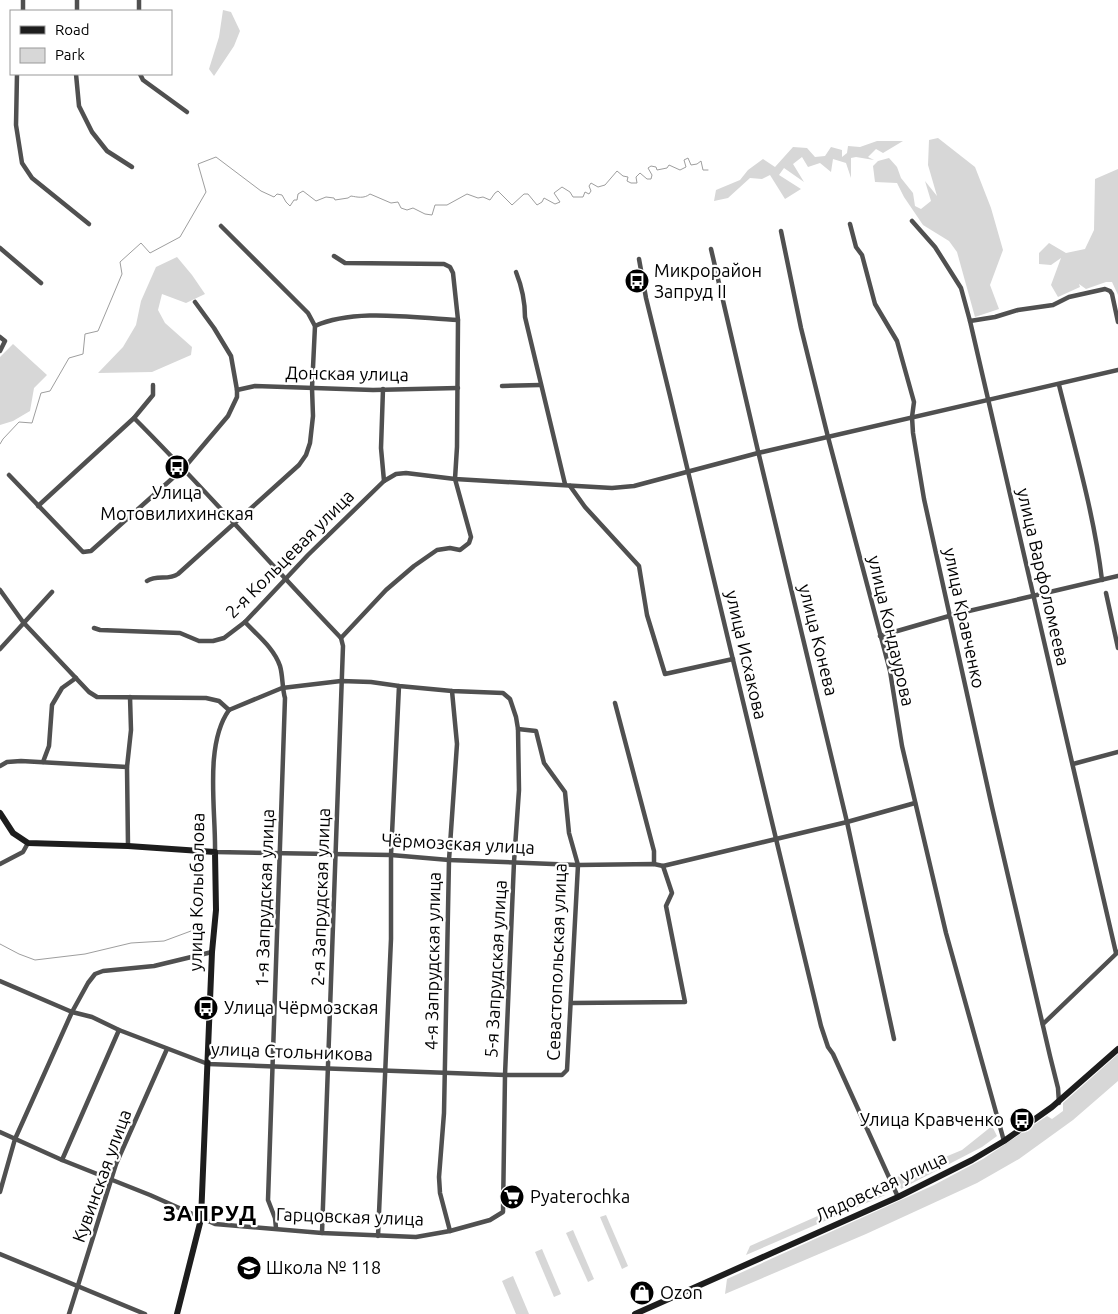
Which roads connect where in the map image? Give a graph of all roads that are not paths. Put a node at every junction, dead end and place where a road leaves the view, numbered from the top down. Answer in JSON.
{"nodes":[{"id":1,"x":17,"y":75,"type":"edge"},
{"id":2,"x":76,"y":75,"type":"edge"},
{"id":3,"x":140,"y":75,"type":"edge"},
{"id":4,"x":187,"y":112,"type":"dead end"},
{"id":5,"x":132,"y":167,"type":"dead end"},
{"id":6,"x":912,"y":221,"type":"dead end"},
{"id":7,"x":89,"y":224,"type":"dead end"},
{"id":8,"x":850,"y":224,"type":"dead end"},
{"id":9,"x":221,"y":226,"type":"dead end"},
{"id":10,"x":781,"y":231,"type":"dead end"},
{"id":11,"x":0,"y":248,"type":"edge"},
{"id":12,"x":711,"y":249,"type":"dead end"},
{"id":13,"x":334,"y":256,"type":"dead end"},
{"id":14,"x":638,"y":259,"type":"dead end"},
{"id":15,"x":516,"y":272,"type":"dead end"},
{"id":16,"x":42,"y":283,"type":"dead end"},
{"id":17,"x":195,"y":302,"type":"dead end"},
{"id":18,"x":458,"y":320,"type":"junction"},
{"id":19,"x":970,"y":321,"type":"junction"},
{"id":20,"x":1118,"y":322,"type":"edge"},
{"id":21,"x":315,"y":326,"type":"junction"},
{"id":22,"x":0,"y":337,"type":"edge"},
{"id":23,"x":0,"y":351,"type":"edge"},
{"id":24,"x":1118,"y":370,"type":"edge"},
{"id":25,"x":153,"y":385,"type":"dead end"},
{"id":26,"x":540,"y":385,"type":"junction"},
{"id":27,"x":1058,"y":385,"type":"junction"},
{"id":28,"x":502,"y":386,"type":"dead end"},
{"id":29,"x":312,"y":388,"type":"junction"},
{"id":30,"x":458,"y":388,"type":"junction"},
{"id":31,"x":383,"y":389,"type":"junction"},
{"id":32,"x":237,"y":390,"type":"junction"},
{"id":33,"x":988,"y":402,"type":"junction"},
{"id":34,"x":912,"y":417,"type":"junction"},
{"id":35,"x":134,"y":418,"type":"junction"},
{"id":36,"x":828,"y":437,"type":"junction"},
{"id":37,"x":758,"y":453,"type":"junction"},
{"id":38,"x":184,"y":468,"type":"junction"},
{"id":39,"x":688,"y":471,"type":"junction"},
{"id":40,"x":9,"y":475,"type":"dead end"},
{"id":41,"x":456,"y":479,"type":"junction"},
{"id":42,"x":384,"y":480,"type":"junction"},
{"id":43,"x":567,"y":485,"type":"junction"},
{"id":44,"x":38,"y":506,"type":"junction"},
{"id":45,"x":234,"y":523,"type":"junction"},
{"id":46,"x":1118,"y":576,"type":"edge"},
{"id":47,"x":285,"y":579,"type":"junction"},
{"id":48,"x":1102,"y":580,"type":"junction"},
{"id":49,"x":147,"y":581,"type":"dead end"},
{"id":50,"x":0,"y":590,"type":"edge"},
{"id":51,"x":52,"y":592,"type":"dead end"},
{"id":52,"x":1106,"y":593,"type":"dead end"},
{"id":53,"x":1033,"y":595,"type":"junction"},
{"id":54,"x":949,"y":616,"type":"junction"},
{"id":55,"x":23,"y":622,"type":"junction"},
{"id":56,"x":245,"y":622,"type":"junction"},
{"id":57,"x":94,"y":628,"type":"dead end"},
{"id":58,"x":880,"y":636,"type":"junction"},
{"id":59,"x":341,"y":638,"type":"junction"},
{"id":60,"x":1118,"y":648,"type":"edge"},
{"id":61,"x":0,"y":649,"type":"edge"},
{"id":62,"x":733,"y":659,"type":"junction"},
{"id":63,"x":76,"y":678,"type":"junction"},
{"id":64,"x":341,"y":681,"type":"junction"},
{"id":65,"x":399,"y":686,"type":"junction"},
{"id":66,"x":282,"y":688,"type":"junction"},
{"id":67,"x":452,"y":691,"type":"junction"},
{"id":68,"x":130,"y":697,"type":"junction"},
{"id":69,"x":615,"y":703,"type":"dead end"},
{"id":70,"x":228,"y":710,"type":"junction"},
{"id":71,"x":518,"y":729,"type":"junction"},
{"id":72,"x":1118,"y":752,"type":"edge"},
{"id":73,"x":43,"y":762,"type":"junction"},
{"id":74,"x":1073,"y":764,"type":"junction"},
{"id":75,"x":0,"y":766,"type":"edge"},
{"id":76,"x":127,"y":767,"type":"junction"},
{"id":77,"x":915,"y":803,"type":"junction"},
{"id":78,"x":0,"y":813,"type":"edge"},
{"id":79,"x":847,"y":822,"type":"junction"},
{"id":80,"x":775,"y":839,"type":"junction"},
{"id":81,"x":28,"y":843,"type":"junction"},
{"id":82,"x":128,"y":846,"type":"junction"},
{"id":83,"x":215,"y":852,"type":"junction"},
{"id":84,"x":279,"y":853,"type":"junction"},
{"id":85,"x":335,"y":854,"type":"junction"},
{"id":86,"x":391,"y":855,"type":"junction"},
{"id":87,"x":449,"y":860,"type":"junction"},
{"id":88,"x":514,"y":862,"type":"junction"},
{"id":89,"x":0,"y":864,"type":"edge"},
{"id":90,"x":654,"y":864,"type":"junction"},
{"id":91,"x":578,"y":865,"type":"junction"},
{"id":92,"x":663,"y":866,"type":"junction"},
{"id":93,"x":212,"y":952,"type":"junction"},
{"id":94,"x":1117,"y":952,"type":"edge"},
{"id":95,"x":0,"y":981,"type":"edge"},
{"id":96,"x":571,"y":1003,"type":"junction"},
{"id":97,"x":72,"y":1012,"type":"junction"},
{"id":98,"x":1043,"y":1024,"type":"junction"},
{"id":99,"x":119,"y":1030,"type":"junction"},
{"id":100,"x":894,"y":1039,"type":"dead end"},
{"id":101,"x":167,"y":1049,"type":"junction"},
{"id":102,"x":1118,"y":1050,"type":"edge"},
{"id":103,"x":208,"y":1064,"type":"junction"},
{"id":104,"x":273,"y":1066,"type":"junction"},
{"id":105,"x":329,"y":1067,"type":"junction"},
{"id":106,"x":384,"y":1070,"type":"junction"},
{"id":107,"x":567,"y":1070,"type":"joint"},
{"id":108,"x":444,"y":1073,"type":"junction"},
{"id":109,"x":505,"y":1075,"type":"junction"},
{"id":110,"x":1059,"y":1102,"type":"junction"},
{"id":111,"x":0,"y":1132,"type":"edge"},
{"id":112,"x":15,"y":1139,"type":"junction"},
{"id":113,"x":1004,"y":1141,"type":"junction"},
{"id":114,"x":62,"y":1160,"type":"junction"},
{"id":115,"x":112,"y":1180,"type":"junction"},
{"id":116,"x":0,"y":1192,"type":"edge"},
{"id":117,"x":898,"y":1197,"type":"junction"},
{"id":118,"x":503,"y":1212,"type":"joint"},
{"id":119,"x":201,"y":1219,"type":"junction"},
{"id":120,"x":276,"y":1228,"type":"junction"},
{"id":121,"x":450,"y":1231,"type":"junction"},
{"id":122,"x":322,"y":1233,"type":"junction"},
{"id":123,"x":378,"y":1236,"type":"junction"},
{"id":124,"x":0,"y":1254,"type":"edge"},
{"id":125,"x":77,"y":1287,"type":"junction"},
{"id":126,"x":69,"y":1314,"type":"edge"},
{"id":127,"x":145,"y":1314,"type":"edge"},
{"id":128,"x":177,"y":1314,"type":"edge"},
{"id":129,"x":635,"y":1314,"type":"edge"}],
"edges":[{"from":1,"to":7,"type":"street"},
{"from":2,"to":5,"type":"street"},
{"from":3,"to":4,"type":"street"},
{"from":6,"to":19,"type":"street","name":"улица Варфоломеева"},
{"from":8,"to":34,"type":"street","name":"улица Кравченко"},
{"from":9,"to":21,"type":"street"},
{"from":10,"to":36,"type":"street","name":"улица Кондаурова"},
{"from":11,"to":16,"type":"street"},
{"from":12,"to":37,"type":"street","name":"улица Конева"},
{"from":13,"to":18,"type":"street"},
{"from":14,"to":39,"type":"street","name":"улица Исхакова"},
{"from":15,"to":26,"type":"street"},
{"from":17,"to":32,"type":"street"},
{"from":18,"to":21,"type":"street"},
{"from":18,"to":30,"type":"street"},
{"from":19,"to":20,"type":"street"},
{"from":19,"to":33,"type":"street","name":"улица Варфоломеева"},
{"from":21,"to":29,"type":"street"},
{"from":22,"to":23,"type":"street"},
{"from":24,"to":27,"type":"street"},
{"from":25,"to":35,"type":"street"},
{"from":26,"to":28,"type":"street"},
{"from":26,"to":43,"type":"street"},
{"from":27,"to":33,"type":"street"},
{"from":27,"to":48,"type":"street"},
{"from":29,"to":31,"type":"street","name":"Донская улица"},
{"from":29,"to":32,"type":"street","name":"Донская улица"},
{"from":29,"to":45,"type":"street"},
{"from":30,"to":31,"type":"street","name":"Донская улица"},
{"from":30,"to":41,"type":"street"},
{"from":31,"to":42,"type":"street"},
{"from":32,"to":38,"type":"street"},
{"from":33,"to":34,"type":"street"},
{"from":33,"to":53,"type":"street","name":"улица Варфоломеева"},
{"from":34,"to":36,"type":"street"},
{"from":34,"to":54,"type":"street","name":"улица Кравченко"},
{"from":35,"to":38,"type":"street"},
{"from":35,"to":44,"type":"street"},
{"from":36,"to":37,"type":"street"},
{"from":36,"to":58,"type":"street","name":"улица Кондаурова"},
{"from":37,"to":39,"type":"street"},
{"from":37,"to":79,"type":"street","name":"улица Конева"},
{"from":38,"to":44,"type":"street"},
{"from":38,"to":45,"type":"street"},
{"from":39,"to":43,"type":"street"},
{"from":39,"to":62,"type":"street","name":"улица Исхакова"},
{"from":40,"to":44,"type":"street"},
{"from":41,"to":42,"type":"street"},
{"from":41,"to":43,"type":"street"},
{"from":41,"to":59,"type":"street"},
{"from":42,"to":47,"type":"street","name":"2-я Кольцевая улица"},
{"from":43,"to":62,"type":"street"},
{"from":45,"to":47,"type":"street"},
{"from":45,"to":49,"type":"street"},
{"from":46,"to":48,"type":"street"},
{"from":47,"to":56,"type":"street","name":"2-я Кольцевая улица"},
{"from":47,"to":59,"type":"street"},
{"from":48,"to":53,"type":"street"},
{"from":50,"to":55,"type":"street"},
{"from":51,"to":55,"type":"street"},
{"from":52,"to":60,"type":"street"},
{"from":53,"to":54,"type":"street"},
{"from":53,"to":74,"type":"street","name":"улица Варфоломеева"},
{"from":54,"to":58,"type":"street"},
{"from":54,"to":98,"type":"street","name":"улица Кравченко"},
{"from":55,"to":61,"type":"street"},
{"from":55,"to":63,"type":"street"},
{"from":56,"to":57,"type":"street","name":"2-я Кольцевая улица"},
{"from":56,"to":66,"type":"street","name":"1-я Запрудская улица"},
{"from":58,"to":77,"type":"street","name":"улица Кондаурова"},
{"from":59,"to":64,"type":"street","name":"2-я Запрудская улица"},
{"from":62,"to":80,"type":"street","name":"улица Исхакова"},
{"from":63,"to":68,"type":"street"},
{"from":63,"to":73,"type":"street"},
{"from":64,"to":65,"type":"street"},
{"from":64,"to":66,"type":"street"},
{"from":64,"to":85,"type":"street","name":"2-я Запрудская улица"},
{"from":65,"to":67,"type":"street"},
{"from":65,"to":86,"type":"street"},
{"from":66,"to":70,"type":"street"},
{"from":66,"to":84,"type":"street","name":"1-я Запрудская улица"},
{"from":67,"to":71,"type":"street","name":"5-я Запрудская улица"},
{"from":67,"to":87,"type":"street","name":"4-я Запрудская улица"},
{"from":68,"to":70,"type":"street"},
{"from":68,"to":76,"type":"street"},
{"from":69,"to":90,"type":"street"},
{"from":70,"to":83,"type":"street","name":"улица Колыбалова"},
{"from":71,"to":88,"type":"street","name":"5-я Запрудская улица"},
{"from":71,"to":91,"type":"street","name":"Севастопольская улица"},
{"from":72,"to":74,"type":"street"},
{"from":73,"to":75,"type":"street"},
{"from":73,"to":76,"type":"street"},
{"from":74,"to":94,"type":"street","name":"улица Варфоломеева"},
{"from":76,"to":82,"type":"street"},
{"from":77,"to":79,"type":"street","name":"Чёрмозская улица"},
{"from":77,"to":113,"type":"street","name":"улица Кондаурова"},
{"from":78,"to":81,"type":"street"},
{"from":79,"to":80,"type":"street","name":"Чёрмозская улица"},
{"from":79,"to":100,"type":"street","name":"улица Конева"},
{"from":80,"to":92,"type":"street","name":"Чёрмозская улица"},
{"from":80,"to":117,"type":"street","name":"улица Исхакова"},
{"from":81,"to":82,"type":"street","name":"Чёрмозская улица"},
{"from":81,"to":89,"type":"street"},
{"from":82,"to":83,"type":"street","name":"Чёрмозская улица"},
{"from":83,"to":84,"type":"street","name":"Чёрмозская улица"},
{"from":83,"to":93,"type":"street","name":"улица Колыбалова"},
{"from":84,"to":85,"type":"street","name":"Чёрмозская улица"},
{"from":84,"to":104,"type":"street","name":"1-я Запрудская улица"},
{"from":85,"to":86,"type":"street","name":"Чёрмозская улица"},
{"from":85,"to":105,"type":"street","name":"2-я Запрудская улица"},
{"from":86,"to":87,"type":"street","name":"Чёрмозская улица"},
{"from":86,"to":106,"type":"street"},
{"from":87,"to":88,"type":"street","name":"Чёрмозская улица"},
{"from":87,"to":108,"type":"street","name":"4-я Запрудская улица"},
{"from":88,"to":91,"type":"street","name":"Чёрмозская улица"},
{"from":88,"to":109,"type":"street","name":"5-я Запрудская улица"},
{"from":90,"to":91,"type":"street","name":"Чёрмозская улица"},
{"from":90,"to":92,"type":"street","name":"Чёрмозская улица"},
{"from":91,"to":96,"type":"street","name":"Севастопольская улица"},
{"from":92,"to":96,"type":"street"},
{"from":93,"to":97,"type":"street"},
{"from":93,"to":103,"type":"street","name":"улица Колыбалова"},
{"from":94,"to":98,"type":"street"},
{"from":95,"to":97,"type":"street","name":"улица Стольникова"},
{"from":96,"to":107,"type":"street","name":"Севастопольская улица"},
{"from":97,"to":99,"type":"street","name":"улица Стольникова"},
{"from":97,"to":112,"type":"street"},
{"from":98,"to":110,"type":"street","name":"улица Кравченко"},
{"from":99,"to":101,"type":"street","name":"улица Стольникова"},
{"from":99,"to":114,"type":"street"},
{"from":101,"to":103,"type":"street","name":"улица Стольникова"},
{"from":101,"to":115,"type":"street","name":"Кувинская улица"},
{"from":102,"to":110,"type":"street","name":"Лядовская улица"},
{"from":103,"to":104,"type":"street","name":"улица Стольникова"},
{"from":103,"to":119,"type":"street","name":"улица Колыбалова"},
{"from":104,"to":105,"type":"street","name":"улица Стольникова"},
{"from":104,"to":120,"type":"street","name":"1-я Запрудская улица"},
{"from":105,"to":106,"type":"street","name":"улица Стольникова"},
{"from":105,"to":122,"type":"street","name":"2-я Запрудская улица"},
{"from":106,"to":108,"type":"street","name":"улица Стольникова"},
{"from":106,"to":123,"type":"street"},
{"from":107,"to":109,"type":"street","name":"улица Стольникова"},
{"from":108,"to":109,"type":"street","name":"улица Стольникова"},
{"from":108,"to":121,"type":"street","name":"4-я Запрудская улица"},
{"from":109,"to":118,"type":"street","name":"5-я Запрудская улица"},
{"from":110,"to":113,"type":"street","name":"Лядовская улица"},
{"from":111,"to":112,"type":"street","name":"Гарцовская улица"},
{"from":112,"to":114,"type":"street","name":"Гарцовская улица"},
{"from":112,"to":116,"type":"street"},
{"from":113,"to":117,"type":"street","name":"Лядовская улица"},
{"from":114,"to":115,"type":"street","name":"Гарцовская улица"},
{"from":115,"to":119,"type":"street","name":"Гарцовская улица"},
{"from":115,"to":125,"type":"street","name":"Кувинская улица"},
{"from":117,"to":129,"type":"street","name":"Лядовская улица"},
{"from":118,"to":121,"type":"street","name":"Гарцовская улица"},
{"from":119,"to":120,"type":"street","name":"Гарцовская улица"},
{"from":119,"to":128,"type":"street","name":"улица Колыбалова"},
{"from":120,"to":122,"type":"street","name":"Гарцовская улица"},
{"from":121,"to":123,"type":"street","name":"Гарцовская улица"},
{"from":122,"to":123,"type":"street","name":"Гарцовская улица"},
{"from":124,"to":125,"type":"street"},
{"from":125,"to":126,"type":"street","name":"Кувинская улица"},
{"from":125,"to":127,"type":"street"}]}
